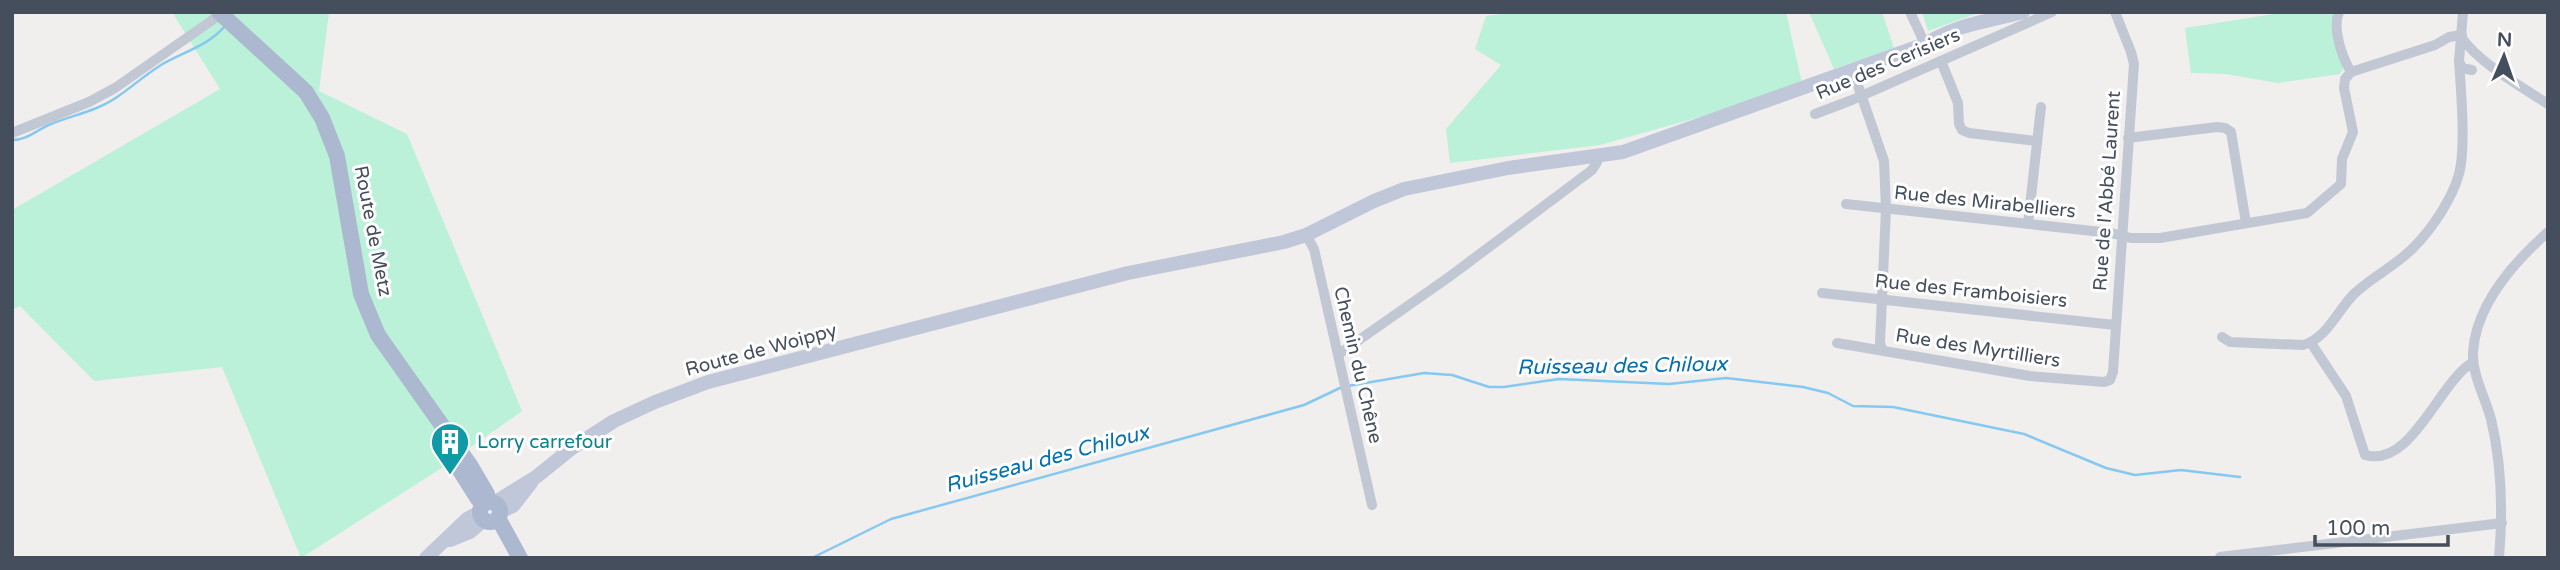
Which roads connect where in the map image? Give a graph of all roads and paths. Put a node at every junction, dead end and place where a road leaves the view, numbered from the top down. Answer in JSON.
{"nodes":[{"id":1,"x":201,"y":12,"type":"edge"},
{"id":2,"x":1910,"y":12,"type":"edge"},
{"id":3,"x":2003,"y":12,"type":"edge"},
{"id":4,"x":2023,"y":12,"type":"edge"},
{"id":5,"x":2052,"y":12,"type":"edge"},
{"id":6,"x":2115,"y":12,"type":"edge"},
{"id":7,"x":2339,"y":12,"type":"edge"},
{"id":8,"x":2463,"y":12,"type":"edge"},
{"id":9,"x":221,"y":19,"type":"edge"},
{"id":10,"x":1984,"y":20,"type":"junction"},
{"id":11,"x":2462,"y":37,"type":"junction"},
{"id":12,"x":1925,"y":44,"type":"junction"},
{"id":13,"x":2475,"y":52,"type":"junction"},
{"id":14,"x":2459,"y":59,"type":"junction"},
{"id":15,"x":1941,"y":61,"type":"junction"},
{"id":16,"x":2474,"y":69,"type":"junction"},
{"id":17,"x":2495,"y":69,"type":"junction"},
{"id":18,"x":2351,"y":72,"type":"junction"},
{"id":19,"x":1854,"y":75,"type":"junction"},
{"id":20,"x":2461,"y":87,"type":"junction"},
{"id":21,"x":1861,"y":96,"type":"junction"},
{"id":22,"x":2548,"y":104,"type":"edge"},
{"id":23,"x":2041,"y":107,"type":"dead end"},
{"id":24,"x":1815,"y":114,"type":"dead end"},
{"id":25,"x":12,"y":133,"type":"edge"},
{"id":26,"x":2128,"y":138,"type":"junction"},
{"id":27,"x":2036,"y":141,"type":"junction"},
{"id":28,"x":1597,"y":157,"type":"junction"},
{"id":29,"x":1846,"y":204,"type":"dead end"},
{"id":30,"x":1886,"y":209,"type":"junction"},
{"id":31,"x":2246,"y":223,"type":"junction"},
{"id":32,"x":2028,"y":224,"type":"junction"},
{"id":33,"x":2548,"y":232,"type":"edge"},
{"id":34,"x":1306,"y":235,"type":"junction"},
{"id":35,"x":2121,"y":235,"type":"junction"},
{"id":36,"x":1822,"y":293,"type":"dead end"},
{"id":37,"x":1882,"y":299,"type":"junction"},
{"id":38,"x":2115,"y":330,"type":"junction"},
{"id":39,"x":2222,"y":337,"type":"dead end"},
{"id":40,"x":1838,"y":343,"type":"dead end"},
{"id":41,"x":2311,"y":343,"type":"junction"},
{"id":42,"x":1882,"y":349,"type":"junction"},
{"id":43,"x":1339,"y":354,"type":"junction"},
{"id":44,"x":2473,"y":362,"type":"junction"},
{"id":45,"x":2112,"y":377,"type":"joint"},
{"id":46,"x":1372,"y":505,"type":"dead end"},
{"id":47,"x":489,"y":512,"type":"junction"},
{"id":48,"x":2502,"y":523,"type":"junction"},
{"id":49,"x":442,"y":544,"type":"junction"},
{"id":50,"x":2220,"y":557,"type":"edge"},
{"id":51,"x":426,"y":558,"type":"edge"},
{"id":52,"x":509,"y":558,"type":"edge"},
{"id":53,"x":520,"y":558,"type":"edge"},
{"id":54,"x":2499,"y":558,"type":"edge"}],
"edges":[{"from":1,"to":9,"type":"street"},
{"from":2,"to":12,"type":"street"},
{"from":3,"to":10,"type":"street"},
{"from":4,"to":10,"type":"street"},
{"from":5,"to":15,"type":"street","name":"Rue des Cerisiers"},
{"from":6,"to":26,"type":"street","name":"Rue de l'Abbé Laurent"},
{"from":7,"to":18,"type":"street"},
{"from":8,"to":11,"type":"street"},
{"from":9,"to":25,"type":"street"},
{"from":9,"to":47,"type":"main road","name":"Route de Metz"},
{"from":10,"to":12,"type":"street","name":"Route de Woippy"},
{"from":11,"to":13,"type":"street"},
{"from":11,"to":14,"type":"street"},
{"from":11,"to":18,"type":"street"},
{"from":12,"to":19,"type":"street","name":"Route de Woippy"},
{"from":13,"to":14,"type":"street"},
{"from":13,"to":16,"type":"street"},
{"from":13,"to":17,"type":"street"},
{"from":14,"to":16,"type":"street"},
{"from":14,"to":20,"type":"street"},
{"from":15,"to":21,"type":"street","name":"Rue des Cerisiers"},
{"from":15,"to":27,"type":"street"},
{"from":16,"to":17,"type":"street"},
{"from":16,"to":20,"type":"street"},
{"from":17,"to":22,"type":"street"},
{"from":18,"to":31,"type":"street","name":"Rue des Mirabelliers"},
{"from":19,"to":21,"type":"street"},
{"from":19,"to":28,"type":"street","name":"Route de Woippy"},
{"from":20,"to":41,"type":"street"},
{"from":21,"to":24,"type":"street","name":"Rue des Cerisiers"},
{"from":21,"to":30,"type":"street"},
{"from":23,"to":27,"type":"street"},
{"from":26,"to":31,"type":"street"},
{"from":26,"to":35,"type":"street","name":"Rue de l'Abbé Laurent"},
{"from":27,"to":32,"type":"street"},
{"from":28,"to":34,"type":"street","name":"Route de Woippy"},
{"from":28,"to":43,"type":"street"},
{"from":29,"to":30,"type":"street","name":"Rue des Mirabelliers"},
{"from":30,"to":32,"type":"street","name":"Rue des Mirabelliers"},
{"from":30,"to":37,"type":"street"},
{"from":31,"to":35,"type":"street","name":"Rue des Mirabelliers"},
{"from":32,"to":35,"type":"street","name":"Rue des Mirabelliers"},
{"from":33,"to":44,"type":"street"},
{"from":34,"to":43,"type":"street","name":"Chemin du Chêne"},
{"from":34,"to":47,"type":"street","name":"Route de Woippy"},
{"from":35,"to":38,"type":"street","name":"Rue de l'Abbé Laurent"},
{"from":36,"to":37,"type":"street","name":"Rue des Framboisiers"},
{"from":37,"to":38,"type":"street","name":"Rue des Framboisiers"},
{"from":37,"to":42,"type":"street"},
{"from":38,"to":45,"type":"street","name":"Rue de l'Abbé Laurent"},
{"from":39,"to":41,"type":"street"},
{"from":40,"to":42,"type":"street","name":"Rue des Myrtilliers"},
{"from":41,"to":44,"type":"street"},
{"from":42,"to":45,"type":"street","name":"Rue des Myrtilliers"},
{"from":43,"to":46,"type":"street","name":"Chemin du Chêne"},
{"from":44,"to":48,"type":"street"},
{"from":47,"to":49,"type":"street"},
{"from":47,"to":49,"type":"street"},
{"from":47,"to":52,"type":"main road","name":"Route de Metz"},
{"from":47,"to":53,"type":"main road","name":"Route de Metz"},
{"from":48,"to":50,"type":"street"},
{"from":48,"to":54,"type":"street"},
{"from":49,"to":51,"type":"street"}]}
